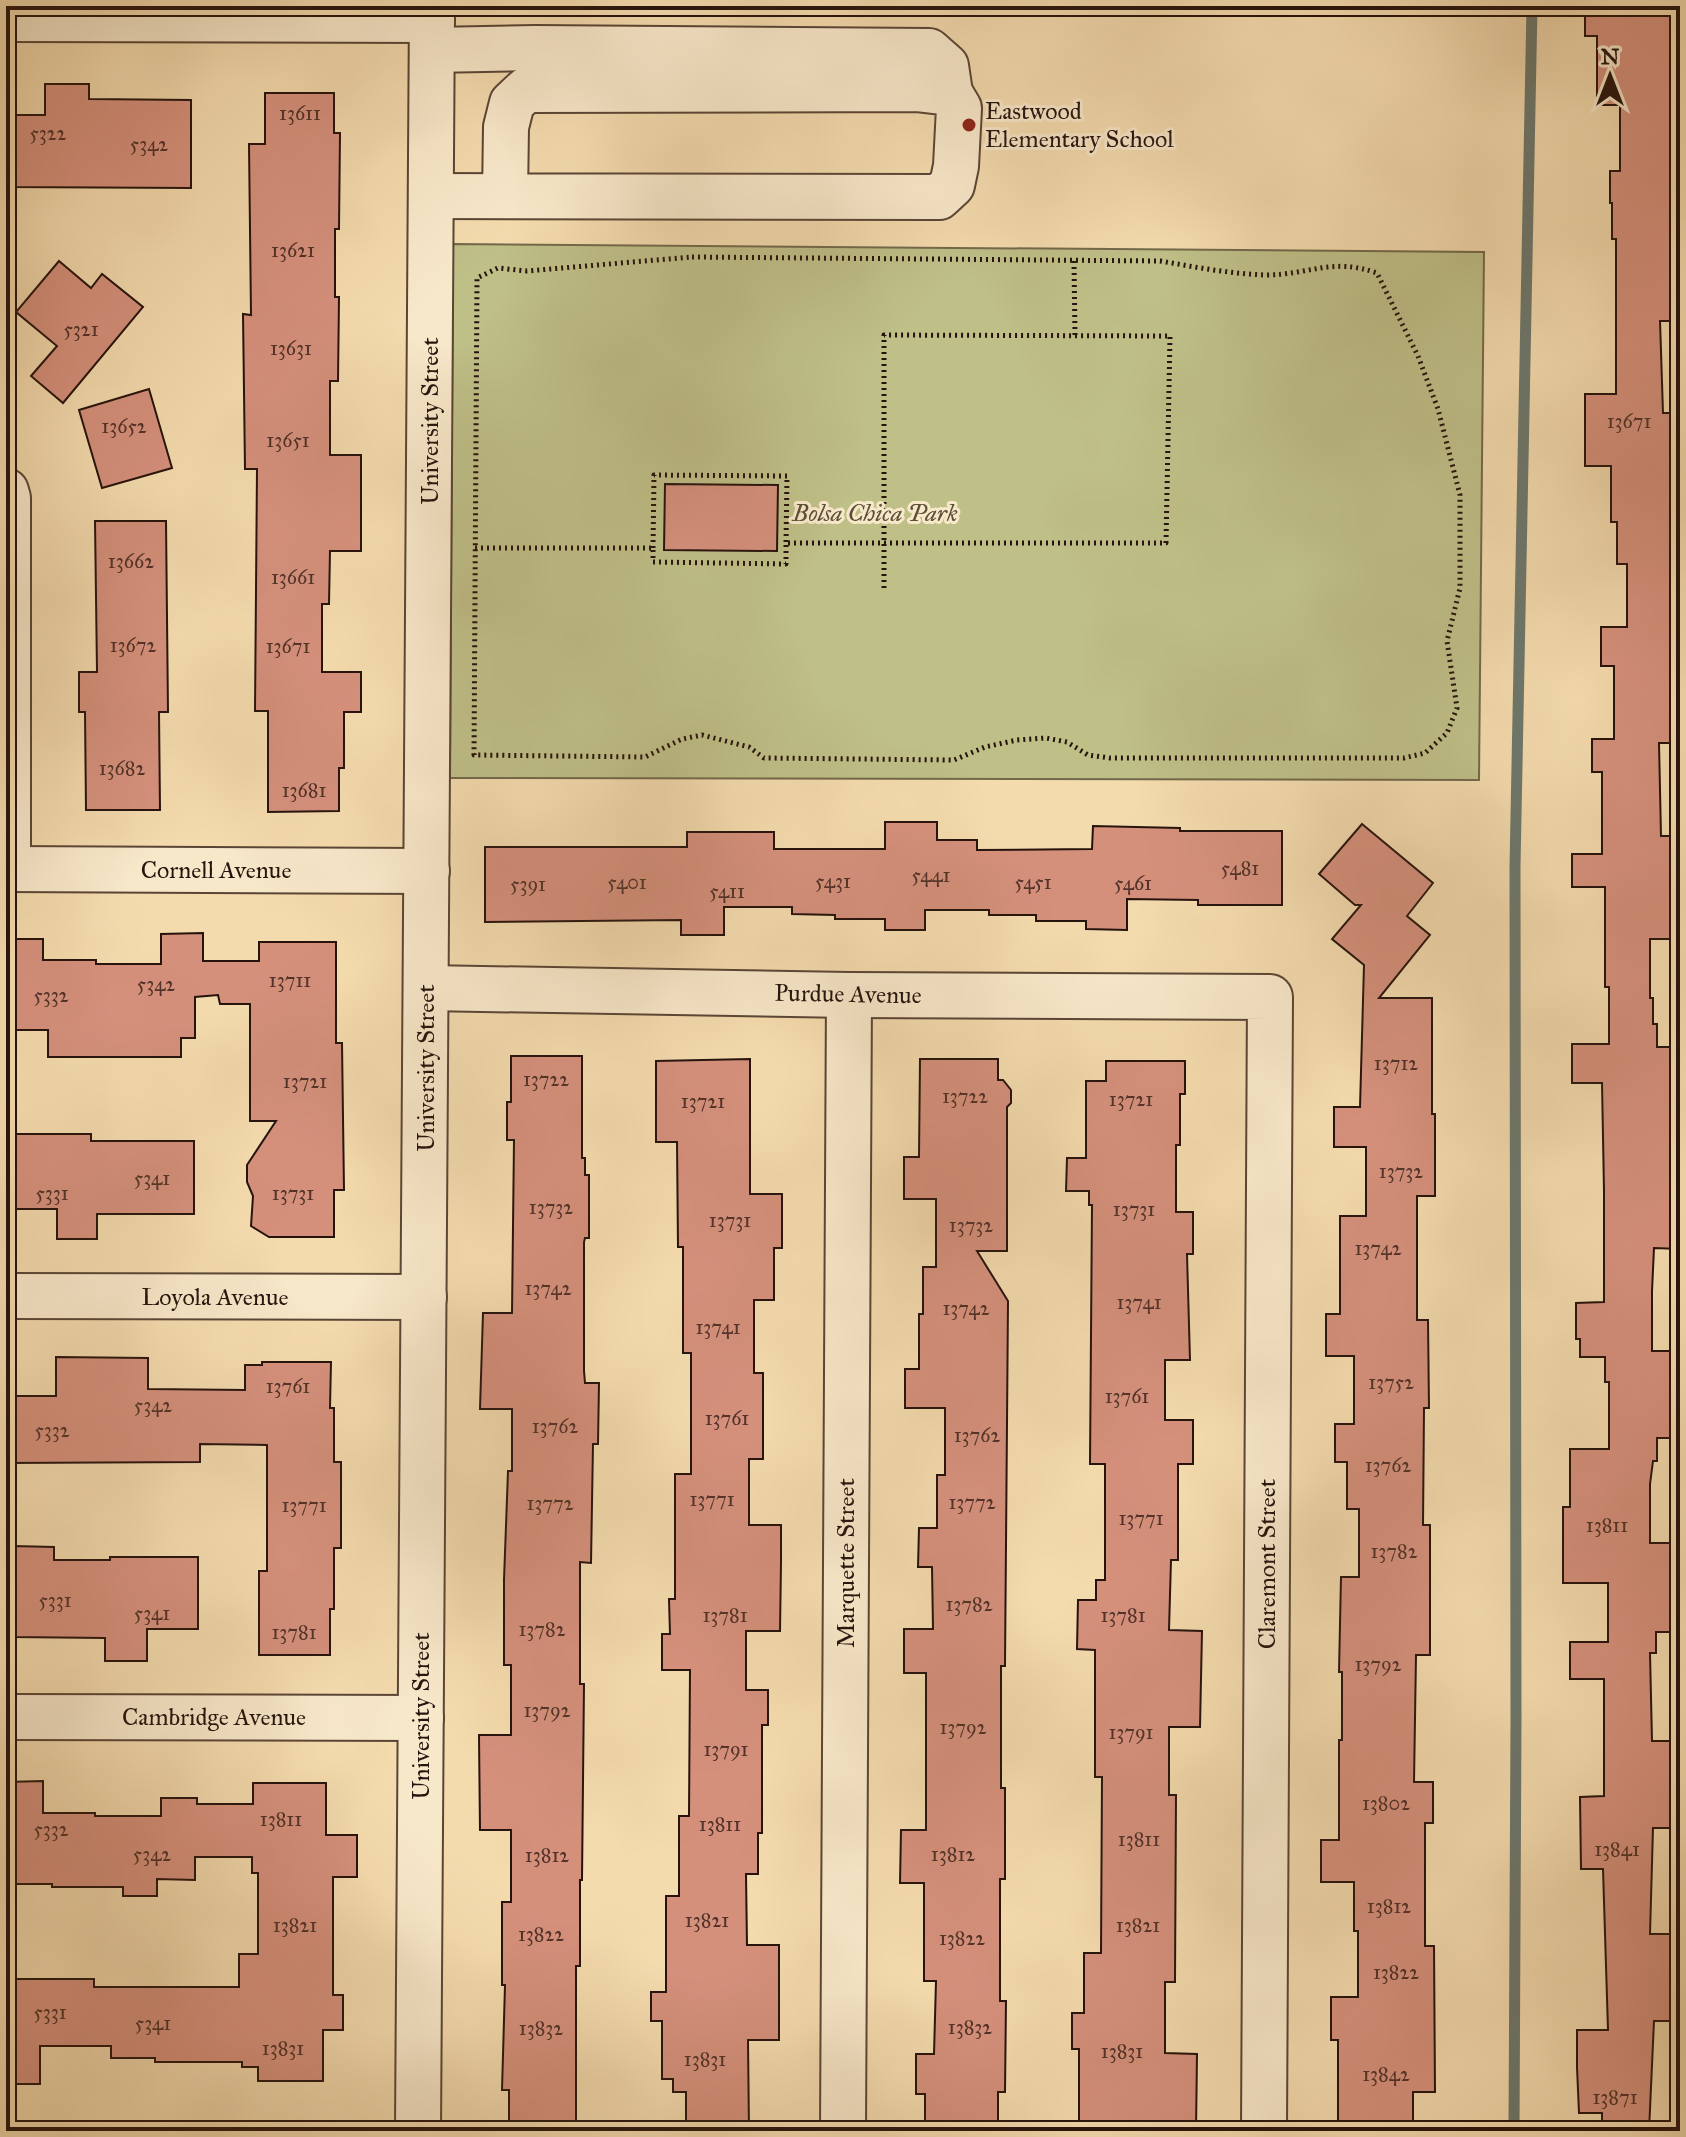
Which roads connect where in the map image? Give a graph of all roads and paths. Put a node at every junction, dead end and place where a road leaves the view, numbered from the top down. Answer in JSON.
{"nodes":[{"id":1,"x":6,"y":19,"type":"edge"},
{"id":2,"x":432,"y":25,"type":"edge"},
{"id":3,"x":950,"y":93,"type":"junction"},
{"id":4,"x":431,"y":196,"type":"junction"},
{"id":5,"x":505,"y":196,"type":"junction"},
{"id":6,"x":1074,"y":261,"type":"junction"},
{"id":7,"x":1075,"y":336,"type":"junction"},
{"id":8,"x":6,"y":491,"type":"edge"},
{"id":9,"x":786,"y":543,"type":"junction"},
{"id":10,"x":885,"y":543,"type":"junction"},
{"id":11,"x":475,"y":548,"type":"junction"},
{"id":12,"x":653,"y":548,"type":"junction"},
{"id":13,"x":884,"y":589,"type":"dead end"},
{"id":14,"x":7,"y":869,"type":"edge"},
{"id":15,"x":427,"y":871,"type":"junction"},
{"id":16,"x":426,"y":988,"type":"junction"},
{"id":17,"x":849,"y":995,"type":"junction"},
{"id":18,"x":1270,"y":997,"type":"joint"},
{"id":19,"x":6,"y":1296,"type":"edge"},
{"id":20,"x":424,"y":1297,"type":"junction"},
{"id":21,"x":6,"y":1717,"type":"edge"},
{"id":22,"x":421,"y":1718,"type":"junction"},
{"id":23,"x":418,"y":2131,"type":"edge"},
{"id":24,"x":843,"y":2131,"type":"edge"},
{"id":25,"x":1264,"y":2131,"type":"edge"}],
"edges":[{"from":1,"to":2,"type":"street"},
{"from":2,"to":3,"type":"street"},
{"from":2,"to":4,"type":"street","name":"University Street"},
{"from":3,"to":5,"type":"street"},
{"from":3,"to":5,"type":"street"},
{"from":4,"to":5,"type":"street"},
{"from":4,"to":15,"type":"street","name":"University Street"},
{"from":6,"to":7,"type":"path"},
{"from":6,"to":11,"type":"path"},
{"from":6,"to":11,"type":"path"},
{"from":7,"to":10,"type":"path"},
{"from":7,"to":10,"type":"path"},
{"from":8,"to":14,"type":"street"},
{"from":9,"to":10,"type":"path"},
{"from":9,"to":12,"type":"path"},
{"from":9,"to":12,"type":"path"},
{"from":10,"to":13,"type":"path"},
{"from":11,"to":12,"type":"path"},
{"from":14,"to":15,"type":"street","name":"Cornell Avenue"},
{"from":15,"to":16,"type":"street","name":"University Street"},
{"from":16,"to":17,"type":"street","name":"Purdue Avenue"},
{"from":16,"to":20,"type":"street","name":"University Street"},
{"from":17,"to":18,"type":"street","name":"Purdue Avenue"},
{"from":17,"to":24,"type":"street","name":"Marquette Street"},
{"from":18,"to":25,"type":"street","name":"Claremont Street"},
{"from":19,"to":20,"type":"street","name":"Loyola Avenue"},
{"from":20,"to":22,"type":"street","name":"University Street"},
{"from":21,"to":22,"type":"street","name":"Cambridge Avenue"},
{"from":22,"to":23,"type":"street","name":"University Street"}]}
